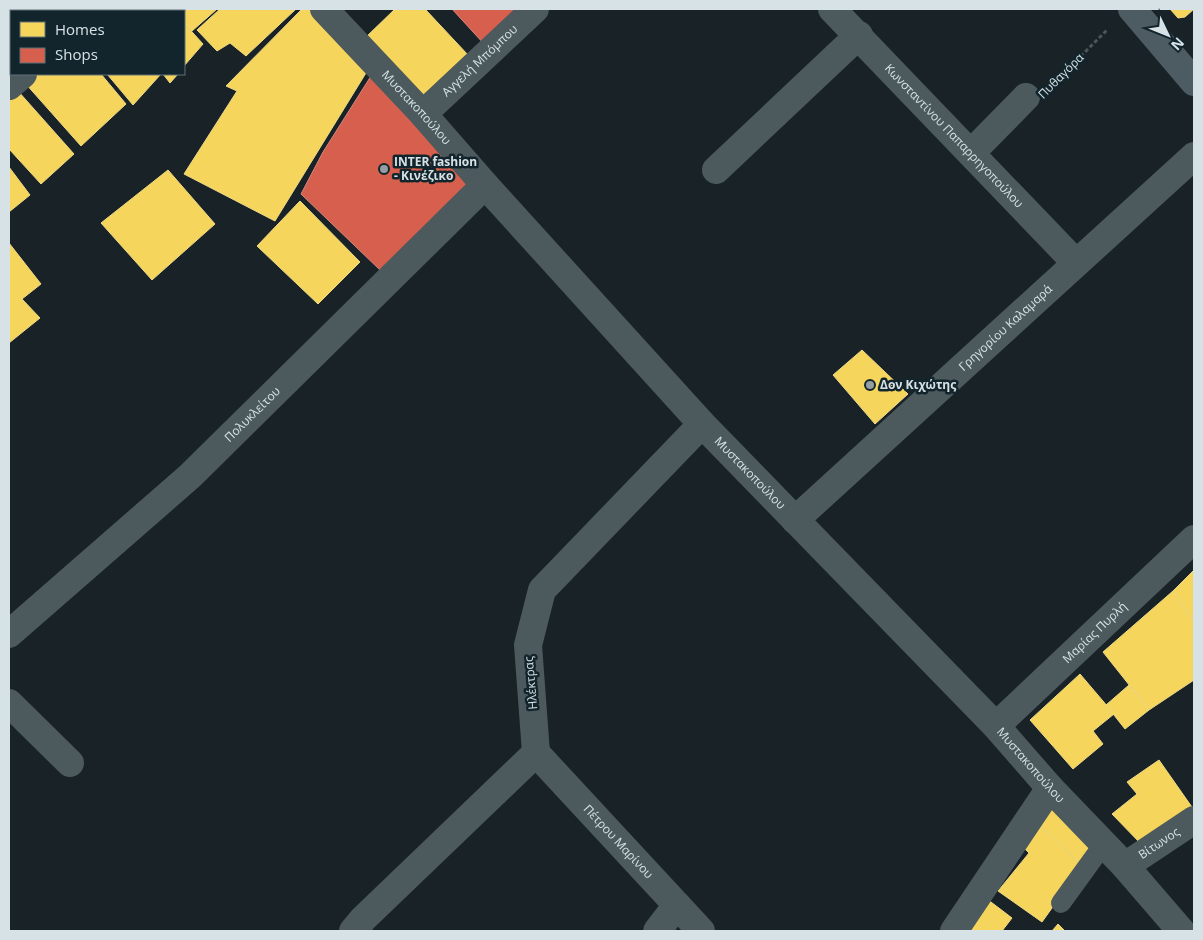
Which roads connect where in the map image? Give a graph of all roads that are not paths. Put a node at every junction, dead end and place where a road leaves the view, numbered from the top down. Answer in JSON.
{"nodes":[{"id":1,"x":324,"y":9,"type":"edge"},
{"id":2,"x":535,"y":9,"type":"edge"},
{"id":3,"x":832,"y":9,"type":"edge"},
{"id":4,"x":1132,"y":9,"type":"edge"},
{"id":5,"x":859,"y":36,"type":"junction"},
{"id":6,"x":21,"y":75,"type":"edge"},
{"id":7,"x":1194,"y":82,"type":"edge"},
{"id":8,"x":9,"y":86,"type":"edge"},
{"id":9,"x":1026,"y":97,"type":"road end"},
{"id":10,"x":423,"y":114,"type":"junction"},
{"id":11,"x":971,"y":153,"type":"junction"},
{"id":12,"x":1194,"y":156,"type":"edge"},
{"id":13,"x":716,"y":170,"type":"dead end"},
{"id":14,"x":485,"y":185,"type":"junction"},
{"id":15,"x":1076,"y":263,"type":"junction"},
{"id":16,"x":702,"y":424,"type":"junction"},
{"id":17,"x":795,"y":520,"type":"junction"},
{"id":18,"x":1194,"y":539,"type":"edge"},
{"id":19,"x":9,"y":634,"type":"edge"},
{"id":20,"x":9,"y":703,"type":"edge"},
{"id":21,"x":996,"y":726,"type":"junction"},
{"id":22,"x":536,"y":753,"type":"junction"},
{"id":23,"x":70,"y":763,"type":"dead end"},
{"id":24,"x":1050,"y":788,"type":"junction"},
{"id":25,"x":1194,"y":820,"type":"edge"},
{"id":26,"x":1103,"y":844,"type":"junction"},
{"id":27,"x":1125,"y":866,"type":"junction"},
{"id":28,"x":1060,"y":904,"type":"dead end"},
{"id":29,"x":677,"y":905,"type":"junction"},
{"id":30,"x":353,"y":931,"type":"edge"},
{"id":31,"x":656,"y":931,"type":"edge"},
{"id":32,"x":701,"y":931,"type":"edge"},
{"id":33,"x":954,"y":931,"type":"edge"},
{"id":34,"x":1181,"y":931,"type":"edge"}],
"edges":[{"from":1,"to":10,"type":"street","name":"Μυστακοπούλου"},
{"from":2,"to":10,"type":"street","name":"Αγγελή Μπόμπου"},
{"from":3,"to":5,"type":"street","name":"Κωνσταντίνου Παπαρρηγοπούλου"},
{"from":4,"to":7,"type":"main road"},
{"from":5,"to":11,"type":"street","name":"Κωνσταντίνου Παπαρρηγοπούλου"},
{"from":5,"to":13,"type":"street"},
{"from":6,"to":8,"type":"street"},
{"from":9,"to":11,"type":"street","name":"Πυθαγόρα"},
{"from":10,"to":14,"type":"street","name":"Μυστακοπούλου"},
{"from":11,"to":15,"type":"street","name":"Κωνσταντίνου Παπαρρηγοπούλου"},
{"from":12,"to":15,"type":"street","name":"Γρηγορίου Καλαμαρά"},
{"from":14,"to":16,"type":"street","name":"Μυστακοπούλου"},
{"from":14,"to":19,"type":"street","name":"Πολυκλείτου"},
{"from":15,"to":17,"type":"street","name":"Γρηγορίου Καλαμαρά"},
{"from":16,"to":17,"type":"street","name":"Μυστακοπούλου"},
{"from":16,"to":22,"type":"street","name":"Ηλέκτρας"},
{"from":17,"to":21,"type":"street","name":"Μυστακοπούλου"},
{"from":18,"to":21,"type":"street","name":"Μαρίας Πυρλή"},
{"from":20,"to":23,"type":"street"},
{"from":21,"to":24,"type":"street","name":"Μυστακοπούλου"},
{"from":22,"to":29,"type":"street","name":"Πέτρου Μαρίνου"},
{"from":22,"to":30,"type":"street"},
{"from":24,"to":26,"type":"street","name":"Μυστακοπούλου"},
{"from":24,"to":33,"type":"street"},
{"from":25,"to":27,"type":"street","name":"Βίτωνος"},
{"from":26,"to":27,"type":"street","name":"Μυστακοπούλου"},
{"from":26,"to":28,"type":"lane"},
{"from":27,"to":34,"type":"street","name":"Μυστακοπούλου"},
{"from":29,"to":31,"type":"street"},
{"from":29,"to":32,"type":"street","name":"Πέτρου Μαρίνου"}]}
